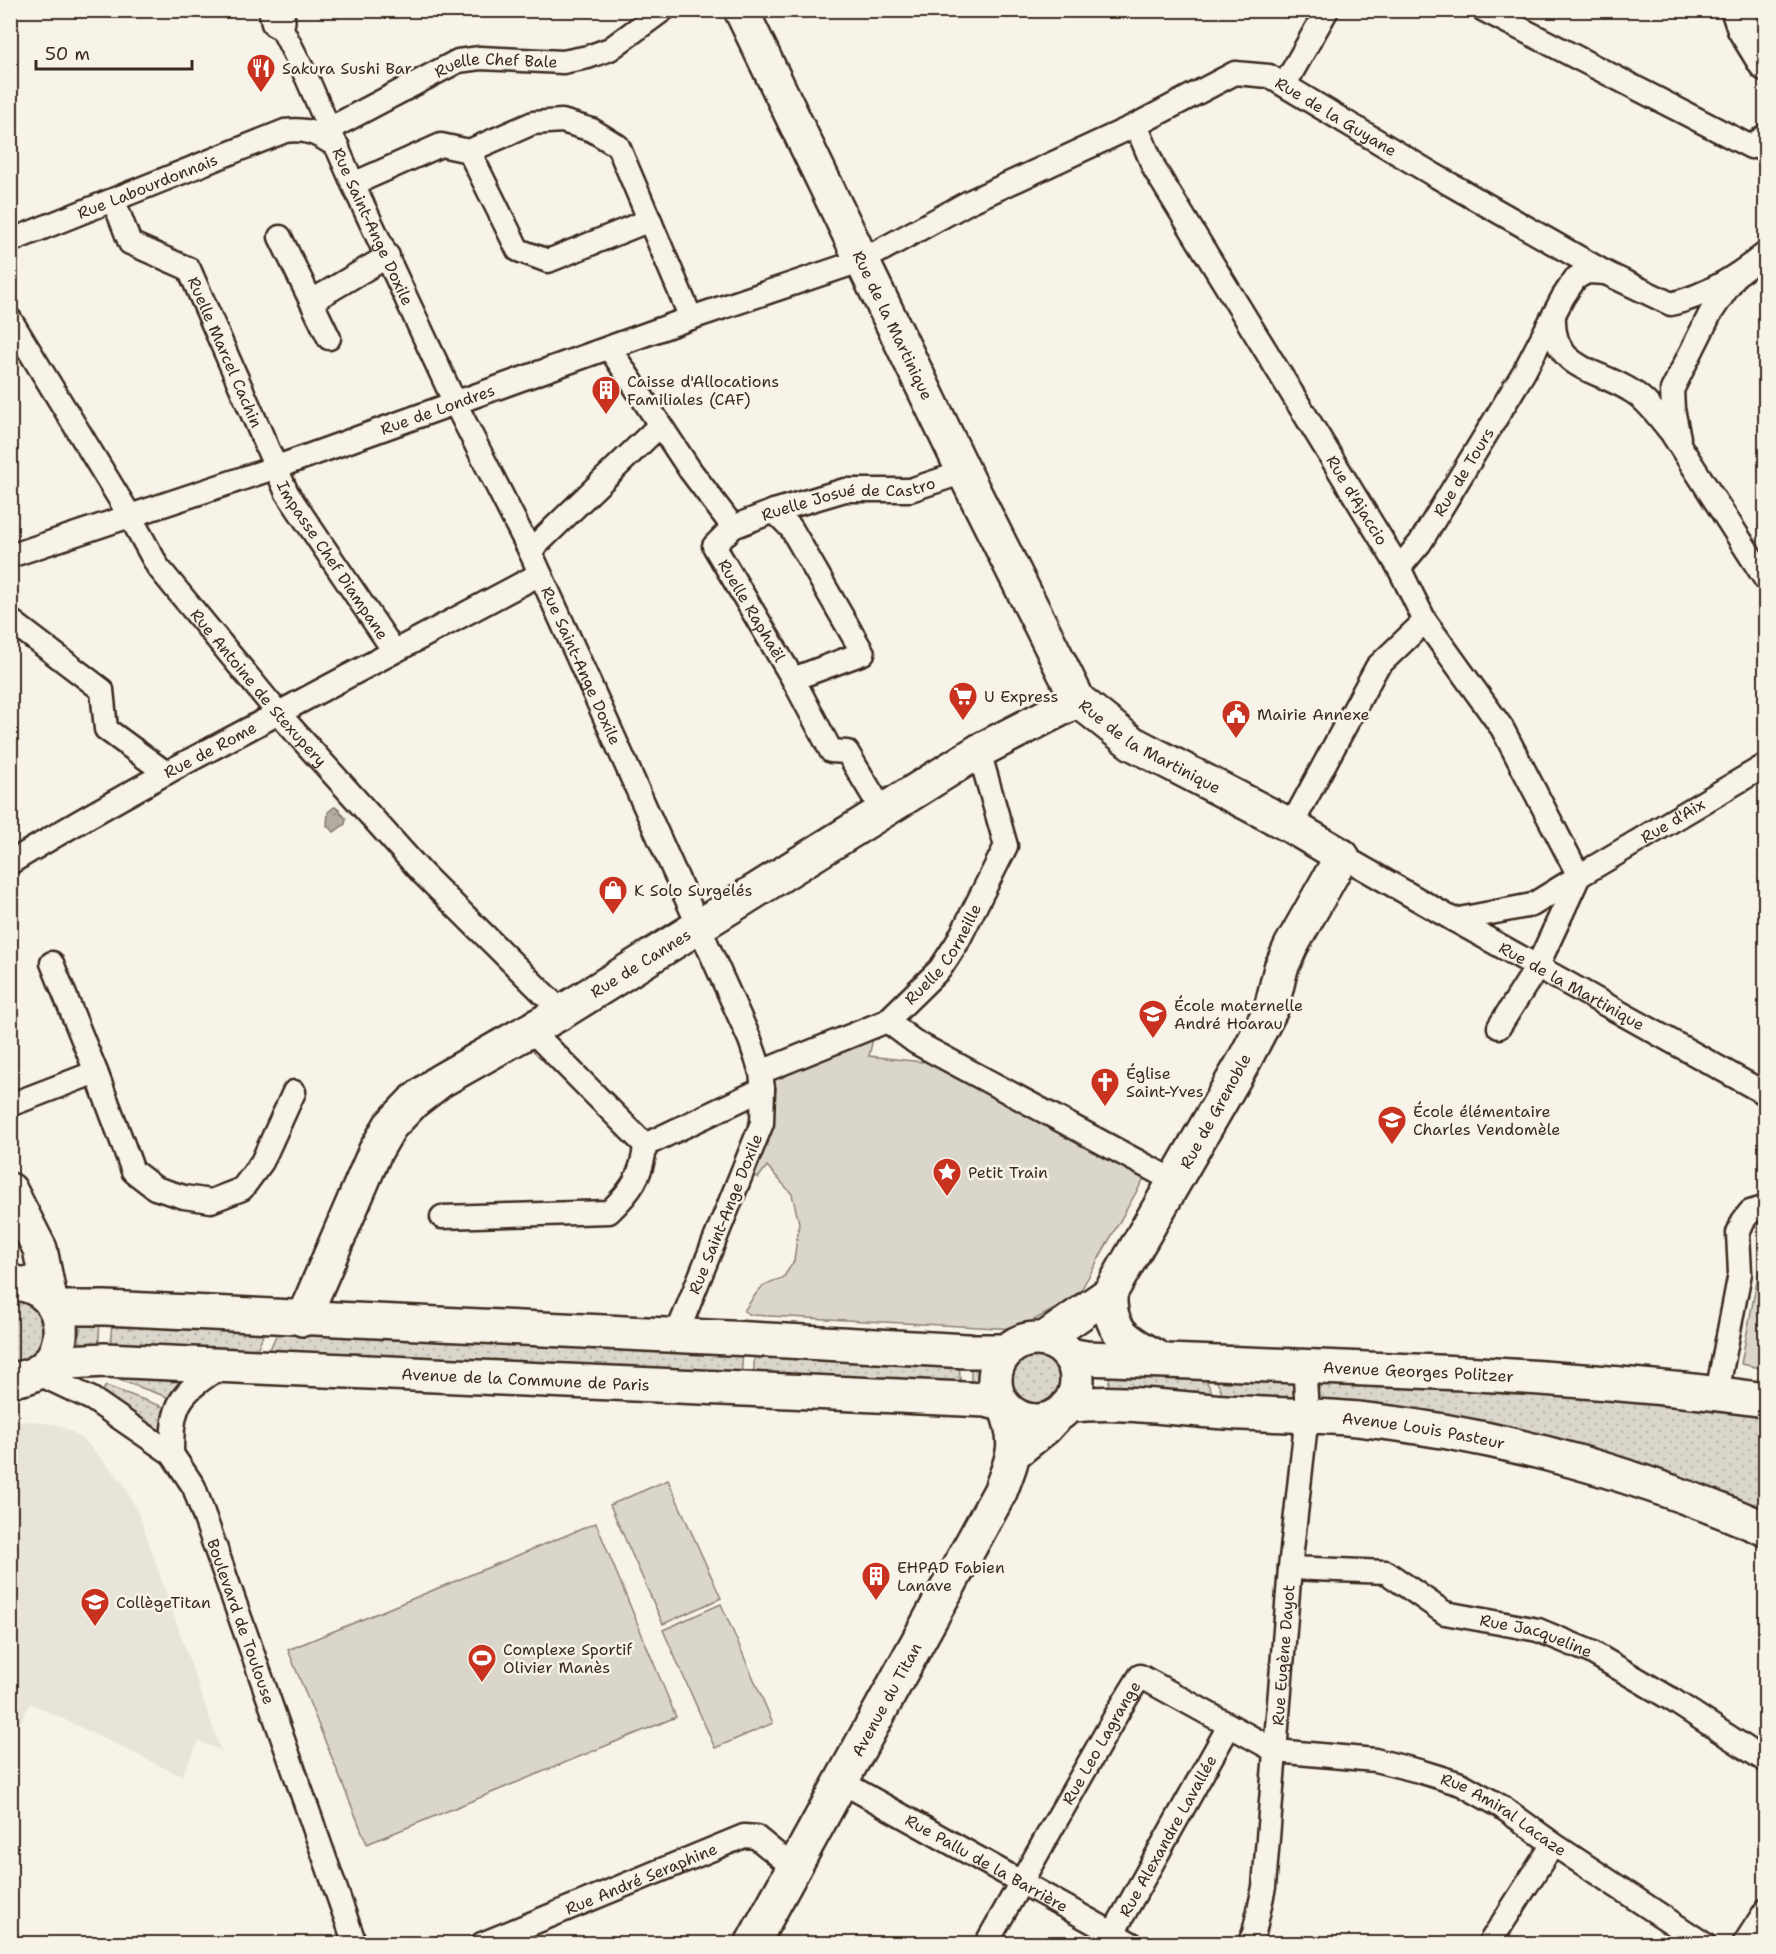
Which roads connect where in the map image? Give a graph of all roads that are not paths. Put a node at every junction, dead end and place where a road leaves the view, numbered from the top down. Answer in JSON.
{"nodes":[{"id":1,"x":663,"y":10,"type":"edge"},
{"id":2,"x":741,"y":10,"type":"edge"},
{"id":3,"x":1327,"y":10,"type":"edge"},
{"id":4,"x":1484,"y":10,"type":"edge"},
{"id":5,"x":275,"y":14,"type":"edge"},
{"id":6,"x":1743,"y":15,"type":"edge"},
{"id":7,"x":1766,"y":64,"type":"edge"},
{"id":8,"x":307,"y":78,"type":"junction"},
{"id":9,"x":1285,"y":84,"type":"junction"},
{"id":10,"x":1136,"y":124,"type":"junction"},
{"id":11,"x":285,"y":132,"type":"junction"},
{"id":12,"x":1766,"y":135,"type":"edge"},
{"id":13,"x":333,"y":138,"type":"junction"},
{"id":14,"x":470,"y":151,"type":"junction"},
{"id":15,"x":353,"y":184,"type":"junction"},
{"id":16,"x":114,"y":201,"type":"junction"},
{"id":17,"x":650,"y":220,"type":"junction"},
{"id":18,"x":280,"y":237,"type":"dead end"},
{"id":19,"x":10,"y":241,"type":"edge"},
{"id":20,"x":1766,"y":253,"type":"edge"},
{"id":21,"x":388,"y":256,"type":"junction"},
{"id":22,"x":863,"y":260,"type":"junction"},
{"id":23,"x":1606,"y":273,"type":"junction"},
{"id":24,"x":1734,"y":278,"type":"junction"},
{"id":25,"x":312,"y":301,"type":"junction"},
{"id":26,"x":1671,"y":304,"type":"junction"},
{"id":27,"x":1554,"y":315,"type":"junction"},
{"id":28,"x":691,"y":318,"type":"junction"},
{"id":29,"x":10,"y":319,"type":"edge"},
{"id":30,"x":329,"y":338,"type":"dead end"},
{"id":31,"x":610,"y":349,"type":"junction"},
{"id":32,"x":1692,"y":349,"type":"junction"},
{"id":33,"x":1567,"y":358,"type":"junction"},
{"id":34,"x":1524,"y":372,"type":"junction"},
{"id":35,"x":1672,"y":390,"type":"junction"},
{"id":36,"x":1634,"y":392,"type":"junction"},
{"id":37,"x":455,"y":403,"type":"junction"},
{"id":38,"x":660,"y":425,"type":"junction"},
{"id":39,"x":1681,"y":448,"type":"junction"},
{"id":40,"x":277,"y":467,"type":"junction"},
{"id":41,"x":964,"y":472,"type":"junction"},
{"id":42,"x":774,"y":512,"type":"junction"},
{"id":43,"x":130,"y":516,"type":"junction"},
{"id":44,"x":733,"y":527,"type":"junction"},
{"id":45,"x":530,"y":551,"type":"junction"},
{"id":46,"x":10,"y":556,"type":"edge"},
{"id":47,"x":1399,"y":568,"type":"junction"},
{"id":48,"x":540,"y":574,"type":"junction"},
{"id":49,"x":1766,"y":580,"type":"edge"},
{"id":50,"x":10,"y":620,"type":"edge"},
{"id":51,"x":1425,"y":621,"type":"junction"},
{"id":52,"x":394,"y":651,"type":"junction"},
{"id":53,"x":793,"y":679,"type":"junction"},
{"id":54,"x":1078,"y":700,"type":"junction"},
{"id":55,"x":279,"y":714,"type":"junction"},
{"id":56,"x":979,"y":751,"type":"junction"},
{"id":57,"x":1766,"y":765,"type":"edge"},
{"id":58,"x":166,"y":773,"type":"junction"},
{"id":59,"x":883,"y":812,"type":"junction"},
{"id":60,"x":1291,"y":826,"type":"junction"},
{"id":61,"x":1342,"y":855,"type":"junction"},
{"id":62,"x":10,"y":862,"type":"edge"},
{"id":63,"x":1579,"y":876,"type":"junction"},
{"id":64,"x":1454,"y":920,"type":"junction"},
{"id":65,"x":699,"y":927,"type":"junction"},
{"id":66,"x":52,"y":963,"type":"dead end"},
{"id":67,"x":1537,"y":967,"type":"junction"},
{"id":68,"x":562,"y":1012,"type":"junction"},
{"id":69,"x":887,"y":1021,"type":"junction"},
{"id":70,"x":1499,"y":1026,"type":"dead end"},
{"id":71,"x":531,"y":1030,"type":"junction"},
{"id":72,"x":96,"y":1072,"type":"junction"},
{"id":73,"x":762,"y":1080,"type":"junction"},
{"id":74,"x":294,"y":1092,"type":"dead end"},
{"id":75,"x":1766,"y":1094,"type":"edge"},
{"id":76,"x":10,"y":1105,"type":"edge"},
{"id":77,"x":645,"y":1145,"type":"junction"},
{"id":78,"x":1176,"y":1182,"type":"junction"},
{"id":79,"x":12,"y":1203,"type":"edge"},
{"id":80,"x":1766,"y":1212,"type":"edge"},
{"id":81,"x":442,"y":1217,"type":"dead end"},
{"id":82,"x":10,"y":1283,"type":"edge"},
{"id":83,"x":1110,"y":1293,"type":"junction"},
{"id":84,"x":53,"y":1304,"type":"junction"},
{"id":85,"x":303,"y":1319,"type":"junction"},
{"id":86,"x":676,"y":1336,"type":"junction"},
{"id":87,"x":1058,"y":1347,"type":"junction"},
{"id":88,"x":1006,"y":1351,"type":"junction"},
{"id":89,"x":1161,"y":1360,"type":"junction"},
{"id":90,"x":222,"y":1365,"type":"junction"},
{"id":91,"x":1300,"y":1366,"type":"junction"},
{"id":92,"x":32,"y":1372,"type":"edge"},
{"id":93,"x":1717,"y":1393,"type":"junction"},
{"id":94,"x":1766,"y":1400,"type":"edge"},
{"id":95,"x":1004,"y":1406,"type":"junction"},
{"id":96,"x":1061,"y":1412,"type":"junction"},
{"id":97,"x":1307,"y":1415,"type":"junction"},
{"id":98,"x":1014,"y":1453,"type":"junction"},
{"id":99,"x":172,"y":1454,"type":"junction"},
{"id":100,"x":1766,"y":1529,"type":"edge"},
{"id":101,"x":1290,"y":1568,"type":"junction"},
{"id":102,"x":1229,"y":1726,"type":"junction"},
{"id":103,"x":1276,"y":1751,"type":"junction"},
{"id":104,"x":1766,"y":1761,"type":"edge"},
{"id":105,"x":840,"y":1781,"type":"junction"},
{"id":106,"x":1552,"y":1844,"type":"junction"},
{"id":107,"x":794,"y":1868,"type":"junction"},
{"id":108,"x":1021,"y":1881,"type":"junction"},
{"id":109,"x":1766,"y":1910,"type":"edge"},
{"id":110,"x":1118,"y":1940,"type":"edge"},
{"id":111,"x":355,"y":1944,"type":"edge"},
{"id":112,"x":482,"y":1944,"type":"edge"},
{"id":113,"x":752,"y":1944,"type":"edge"},
{"id":114,"x":986,"y":1944,"type":"edge"},
{"id":115,"x":1249,"y":1944,"type":"edge"},
{"id":116,"x":1489,"y":1944,"type":"edge"},
{"id":117,"x":1704,"y":1944,"type":"edge"},
{"id":118,"x":1744,"y":1944,"type":"edge"}],
"edges":[{"from":1,"to":13,"type":"street","name":"Ruelle Chef Bale"},
{"from":2,"to":22,"type":"main road","name":"Rue de la Martinique"},
{"from":3,"to":9,"type":"street"},
{"from":4,"to":12,"type":"street"},
{"from":5,"to":8,"type":"street","name":"Rue Saint-Ange Doxile"},
{"from":6,"to":7,"type":"main road"},
{"from":8,"to":11,"type":"street"},
{"from":8,"to":13,"type":"street","name":"Rue Saint-Ange Doxile"},
{"from":9,"to":10,"type":"street","name":"Rue de la Guyane"},
{"from":9,"to":23,"type":"street","name":"Rue de la Guyane"},
{"from":10,"to":22,"type":"street","name":"Rue de la Guyane"},
{"from":10,"to":47,"type":"street","name":"Rue d'Ajaccio"},
{"from":11,"to":13,"type":"street"},
{"from":11,"to":16,"type":"street","name":"Rue Labourdonnais"},
{"from":13,"to":15,"type":"street","name":"Rue Saint-Ange Doxile"},
{"from":14,"to":15,"type":"street"},
{"from":14,"to":17,"type":"street"},
{"from":14,"to":17,"type":"street"},
{"from":15,"to":21,"type":"street","name":"Rue Saint-Ange Doxile"},
{"from":16,"to":19,"type":"street","name":"Rue Labourdonnais"},
{"from":16,"to":40,"type":"street","name":"Ruelle Marcel Cachin"},
{"from":17,"to":28,"type":"street"},
{"from":18,"to":25,"type":"street"},
{"from":20,"to":24,"type":"street"},
{"from":21,"to":25,"type":"street"},
{"from":21,"to":37,"type":"street","name":"Rue Saint-Ange Doxile"},
{"from":22,"to":28,"type":"street","name":"Rue de Londres"},
{"from":22,"to":41,"type":"main road","name":"Rue de la Martinique"},
{"from":23,"to":26,"type":"street","name":"Rue de la Guyane"},
{"from":23,"to":27,"type":"street","name":"Rue de Tours"},
{"from":24,"to":26,"type":"street"},
{"from":24,"to":32,"type":"street"},
{"from":25,"to":30,"type":"street"},
{"from":26,"to":32,"type":"street"},
{"from":27,"to":33,"type":"street"},
{"from":27,"to":34,"type":"street","name":"Rue de Tours"},
{"from":28,"to":31,"type":"street","name":"Rue de Londres"},
{"from":29,"to":43,"type":"street","name":"Rue Antoine de Stexupery"},
{"from":31,"to":37,"type":"street","name":"Rue de Londres"},
{"from":31,"to":38,"type":"street"},
{"from":32,"to":35,"type":"street"},
{"from":33,"to":34,"type":"street"},
{"from":33,"to":36,"type":"street"},
{"from":34,"to":47,"type":"street","name":"Rue de Tours"},
{"from":35,"to":36,"type":"street"},
{"from":35,"to":39,"type":"street"},
{"from":36,"to":39,"type":"street"},
{"from":37,"to":40,"type":"street","name":"Rue de Londres"},
{"from":37,"to":45,"type":"street","name":"Rue Saint-Ange Doxile"},
{"from":38,"to":44,"type":"street"},
{"from":38,"to":45,"type":"street"},
{"from":39,"to":49,"type":"street"},
{"from":40,"to":43,"type":"street","name":"Rue de Londres"},
{"from":40,"to":52,"type":"street","name":"Impasse Chef Diampane"},
{"from":41,"to":42,"type":"street","name":"Ruelle Josué de Castro"},
{"from":41,"to":54,"type":"main road","name":"Rue de la Martinique"},
{"from":42,"to":44,"type":"street","name":"Ruelle Josué de Castro"},
{"from":42,"to":53,"type":"street"},
{"from":43,"to":46,"type":"street","name":"Rue de Londres"},
{"from":43,"to":55,"type":"street","name":"Rue Antoine de Stexupery"},
{"from":44,"to":53,"type":"street","name":"Ruelle Raphaël"},
{"from":45,"to":48,"type":"street","name":"Rue Saint-Ange Doxile"},
{"from":47,"to":51,"type":"street","name":"Rue d'Ajaccio"},
{"from":48,"to":52,"type":"street","name":"Rue de Rome"},
{"from":48,"to":65,"type":"street","name":"Rue Saint-Ange Doxile"},
{"from":50,"to":58,"type":"street"},
{"from":51,"to":60,"type":"street"},
{"from":51,"to":63,"type":"street","name":"Rue d'Ajaccio"},
{"from":52,"to":55,"type":"street","name":"Rue de Rome"},
{"from":53,"to":59,"type":"street","name":"Ruelle Raphaël"},
{"from":54,"to":56,"type":"main road","name":"Rue de Cannes"},
{"from":54,"to":60,"type":"main road","name":"Rue de la Martinique"},
{"from":55,"to":58,"type":"street","name":"Rue de Rome"},
{"from":55,"to":68,"type":"street","name":"Rue Antoine de Stexupery"},
{"from":56,"to":59,"type":"main road","name":"Rue de Cannes"},
{"from":56,"to":69,"type":"street","name":"Ruelle Corneille"},
{"from":57,"to":63,"type":"street","name":"Rue d'Aix"},
{"from":58,"to":62,"type":"street","name":"Rue de Rome"},
{"from":59,"to":65,"type":"main road","name":"Rue de Cannes"},
{"from":60,"to":61,"type":"main road","name":"Rue de la Martinique"},
{"from":61,"to":64,"type":"street","name":"Rue de la Martinique"},
{"from":61,"to":78,"type":"main road","name":"Rue de Grenoble"},
{"from":63,"to":64,"type":"street","name":"Rue d'Aix"},
{"from":63,"to":67,"type":"street"},
{"from":64,"to":67,"type":"street","name":"Rue de la Martinique"},
{"from":65,"to":68,"type":"main road","name":"Rue de Cannes"},
{"from":65,"to":73,"type":"street","name":"Rue Saint-Ange Doxile"},
{"from":66,"to":72,"type":"street"},
{"from":67,"to":70,"type":"street"},
{"from":67,"to":75,"type":"street","name":"Rue de la Martinique"},
{"from":68,"to":71,"type":"main road","name":"Rue de Cannes"},
{"from":69,"to":73,"type":"street","name":"Ruelle Corneille"},
{"from":69,"to":78,"type":"street"},
{"from":71,"to":77,"type":"street"},
{"from":71,"to":85,"type":"main road","name":"Rue de Cannes"},
{"from":72,"to":74,"type":"street"},
{"from":72,"to":76,"type":"street"},
{"from":73,"to":77,"type":"street","name":"Ruelle Corneille"},
{"from":73,"to":86,"type":"street","name":"Rue Saint-Ange Doxile"},
{"from":77,"to":81,"type":"street"},
{"from":78,"to":83,"type":"main road","name":"Rue de Grenoble"},
{"from":79,"to":84,"type":"main road"},
{"from":80,"to":93,"type":"street"},
{"from":82,"to":84,"type":"main road"},
{"from":83,"to":87,"type":"main road","name":"Rue de Grenoble"},
{"from":83,"to":89,"type":"main road"},
{"from":84,"to":85,"type":"main road"},
{"from":84,"to":92,"type":"main road"},
{"from":85,"to":86,"type":"main road"},
{"from":86,"to":88,"type":"main road"},
{"from":87,"to":88,"type":"main road"},
{"from":87,"to":89,"type":"main road","name":"Avenue Georges Politzer"},
{"from":87,"to":96,"type":"main road"},
{"from":88,"to":95,"type":"main road"},
{"from":89,"to":91,"type":"main road","name":"Avenue Georges Politzer"},
{"from":90,"to":92,"type":"main road","name":"Avenue de la Commune de Paris"},
{"from":90,"to":95,"type":"main road","name":"Avenue de la Commune de Paris"},
{"from":90,"to":99,"type":"street"},
{"from":91,"to":93,"type":"main road","name":"Avenue Georges Politzer"},
{"from":91,"to":97,"type":"street","name":"Rue Eugène Dayot"},
{"from":92,"to":99,"type":"street","name":"Boulevard de Toulouse"},
{"from":93,"to":94,"type":"main road","name":"Avenue Georges Politzer"},
{"from":95,"to":96,"type":"main road"},
{"from":95,"to":98,"type":"main road","name":"Avenue du Titan"},
{"from":96,"to":97,"type":"main road","name":"Avenue Louis Pasteur"},
{"from":96,"to":98,"type":"main road"},
{"from":97,"to":100,"type":"main road","name":"Avenue Louis Pasteur"},
{"from":97,"to":101,"type":"street","name":"Rue Eugène Dayot"},
{"from":98,"to":105,"type":"main road","name":"Avenue du Titan"},
{"from":99,"to":111,"type":"street","name":"Boulevard de Toulouse"},
{"from":101,"to":103,"type":"street","name":"Rue Eugène Dayot"},
{"from":101,"to":104,"type":"street","name":"Rue Jacqueline"},
{"from":102,"to":103,"type":"street","name":"Rue Leo Lagrange"},
{"from":102,"to":108,"type":"street","name":"Rue Leo Lagrange"},
{"from":102,"to":110,"type":"street","name":"Rue Alexandre Lavallée"},
{"from":103,"to":106,"type":"street","name":"Rue Amiral Lacaze"},
{"from":103,"to":115,"type":"street","name":"Rue Eugène Dayot"},
{"from":105,"to":107,"type":"main road","name":"Avenue du Titan"},
{"from":105,"to":108,"type":"street","name":"Rue Pallu de la Barrière"},
{"from":106,"to":116,"type":"street"},
{"from":106,"to":117,"type":"street","name":"Rue Amiral Lacaze"},
{"from":107,"to":112,"type":"street","name":"Rue André Seraphine"},
{"from":107,"to":113,"type":"main road","name":"Avenue du Titan"},
{"from":108,"to":110,"type":"street","name":"Rue Pallu de la Barrière"},
{"from":108,"to":114,"type":"street","name":"Rue Leo Lagrange"},
{"from":109,"to":118,"type":"street"}]}
